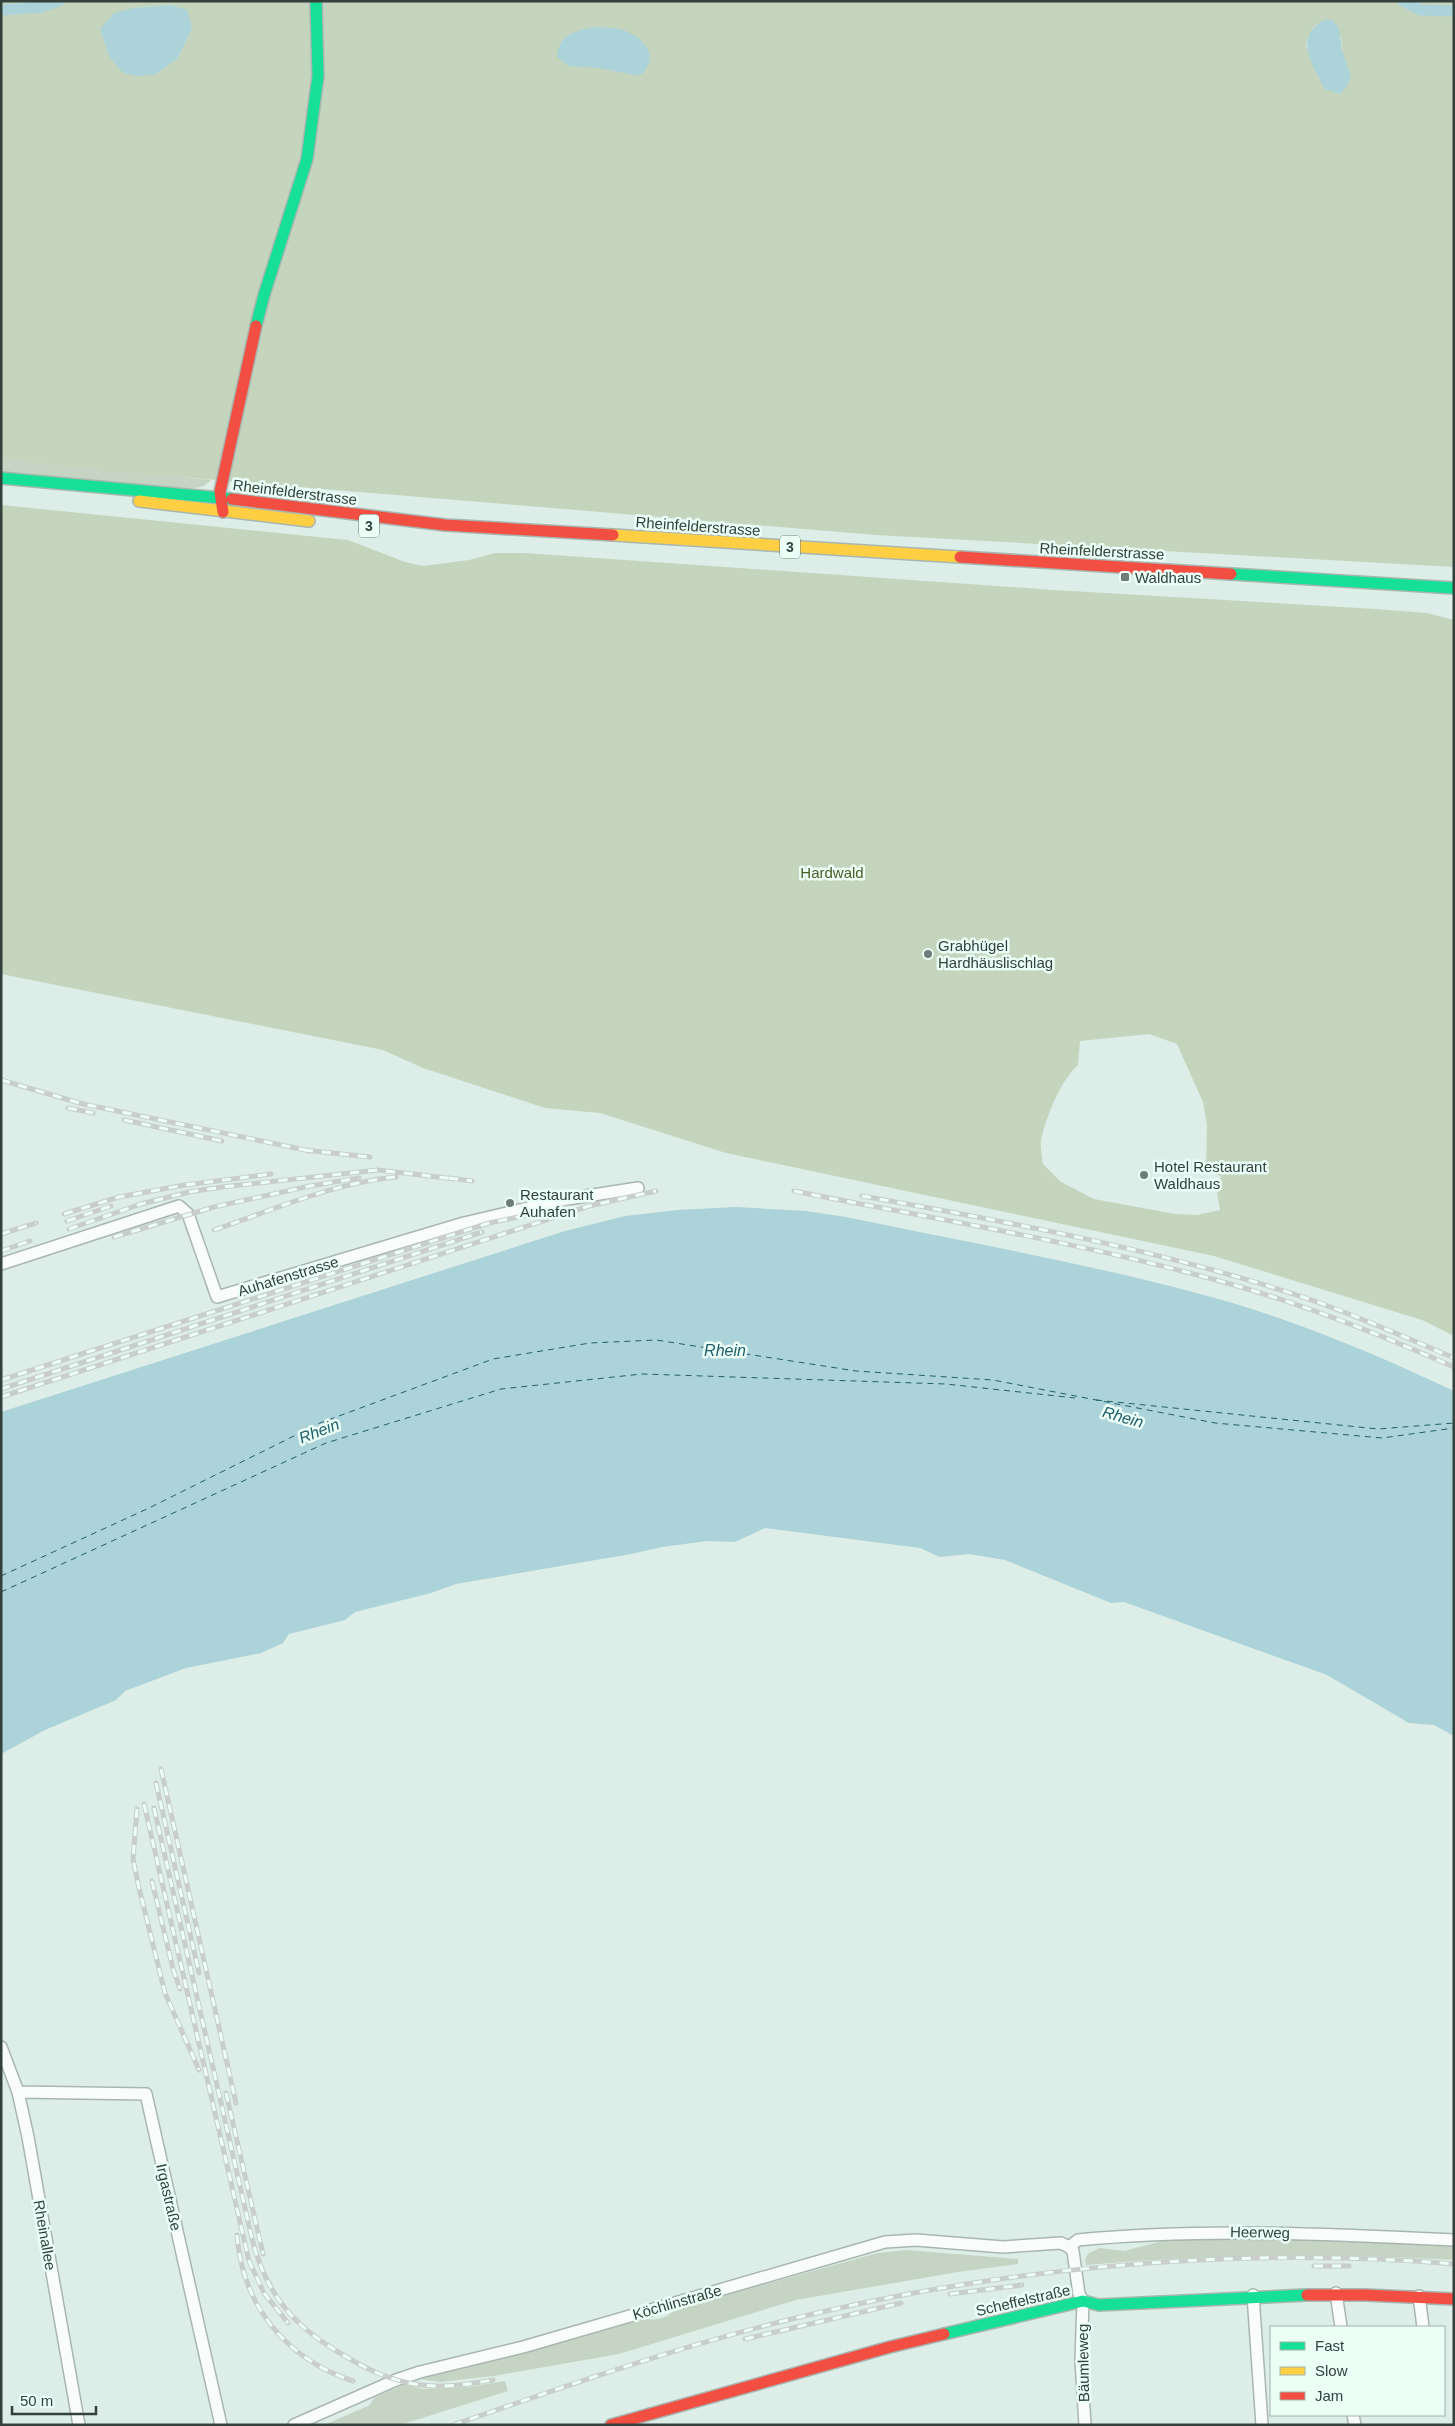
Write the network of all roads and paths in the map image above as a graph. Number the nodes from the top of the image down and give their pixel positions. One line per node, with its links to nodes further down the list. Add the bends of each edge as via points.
1 (316, 1): 4 (main road, via 318,76 307,159 264,295 240,393)
2 (1, 478): 4 (main road, Rheinfelderstrasse / 3)
3 (1, 488): 5 (main road, Rheinfelderstrasse / 3)
4 (221, 498): 5 (main road); 6 (main road, Rheinfelderstrasse / 3, via 445,525)
5 (223, 512): 7 (main road, Rheinfelderstrasse / 3, via 474,536)
6 (1454, 588)
7 (1454, 597)
8 (638, 1188): 9 (street, Auhafenstrasse, via 567,1199 464,1223 217,1297 188,1214 178,1206)
9 (1, 1264)
10 (1, 2047): 11 (street, Rheinallee)
11 (18, 2092): 21 (street, Rheinallee); 22 (street, Irgastraße, via 146,2094)
12 (1454, 2240): 13 (street, Heerweg, via 1266,2231 1164,2233 1078,2240)
13 (1071, 2249): 18 (street, via 1078,2294); 23 (street, Köchlinstraße, via 1060,2243 1003,2247 916,2240 885,2242 523,2347 420,2372)
14 (1336, 2293): 15 (main road, Scheffelstraße); 16 (main road, Scheffelstraße); 19 (street)
15 (1253, 2295): 18 (main road, Scheffelstraße, via 1099,2304); 26 (street)
16 (1419, 2296): 17 (main road, Scheffelstraße); 20 (street)
17 (1454, 2299)
18 (1083, 2301): 24 (main road, Scheffelstraße, via 890,2347); 25 (street, Bäumleweg, via 1080,2360)
19 (1341, 2326)
20 (1423, 2326)
21 (79, 2425)
22 (221, 2425)
23 (294, 2425)
24 (612, 2425)
25 (1085, 2425)
26 (1262, 2425)

